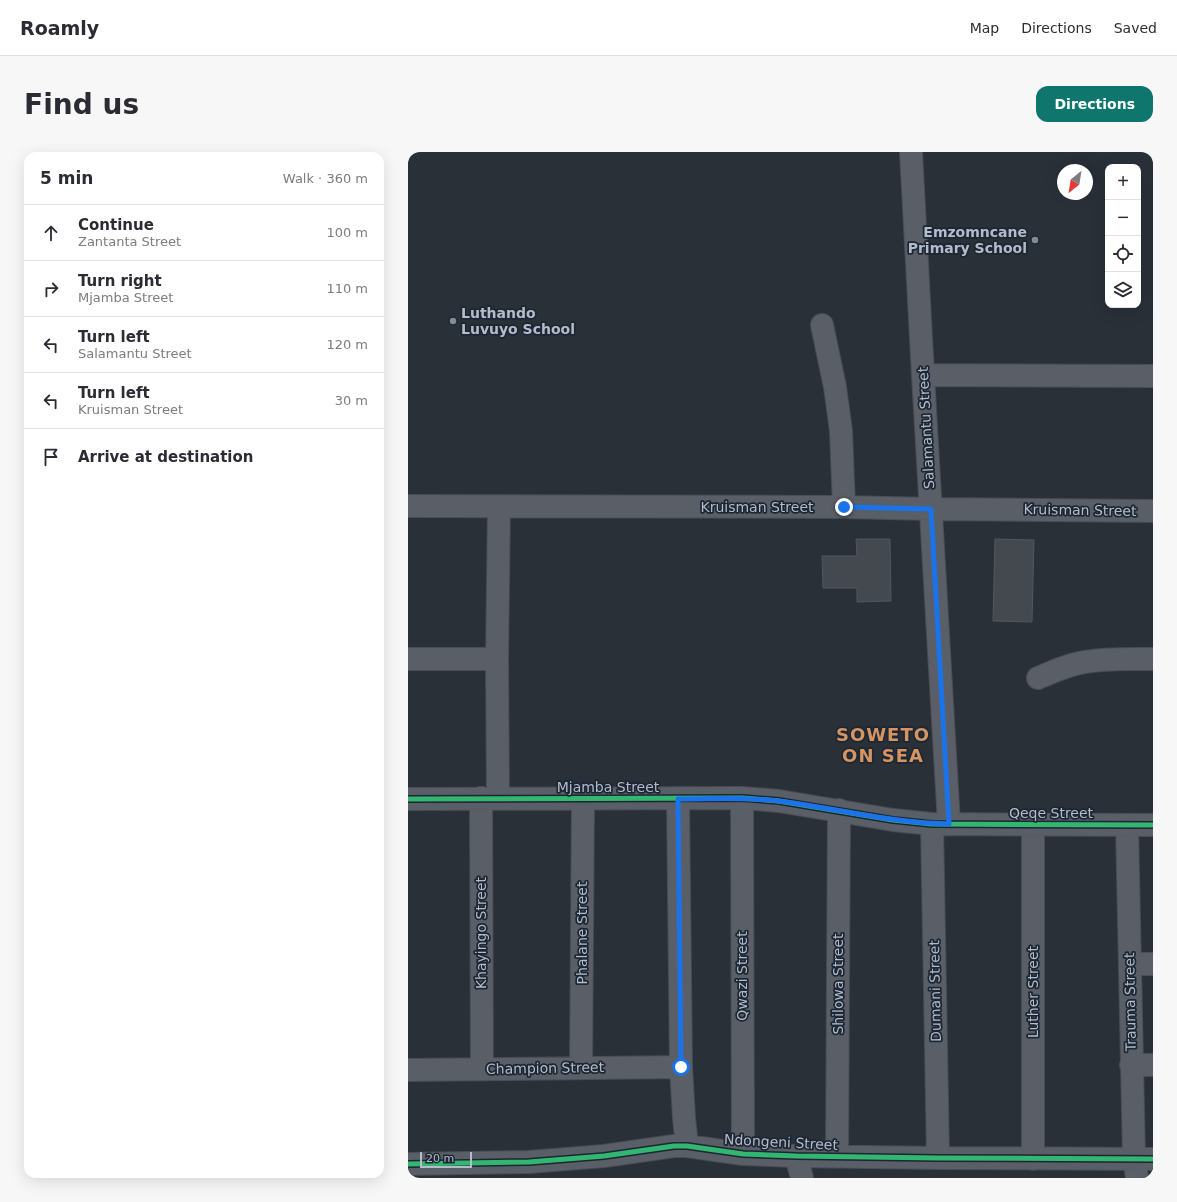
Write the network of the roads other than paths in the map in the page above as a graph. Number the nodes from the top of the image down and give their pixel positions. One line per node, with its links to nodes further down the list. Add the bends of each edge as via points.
1 (911, 152): 3 (street, Salamantu Street)
2 (822, 325): 7 (street, via 841,431)
3 (923, 375): 4 (street); 8 (street, Salamantu Street)
4 (1153, 376)
5 (408, 506): 6 (street, Kruisman Street)
6 (499, 507): 7 (street, Kruisman Street); 11 (street)
7 (844, 507): 8 (street, Kruisman Street)
8 (931, 509): 9 (street, Kruisman Street); 20 (street, Salamantu Street)
9 (1153, 511)
10 (408, 659): 11 (street)
11 (497, 659): 14 (street)
12 (1153, 659): 13 (street, via 1084,662)
13 (1038, 678)
14 (490, 798): 16 (street, Mjamba Street); 17 (street, Mjamba Street); 30 (street, Khayingo Street)
15 (742, 798): 18 (street, Mjamba Street); 19 (street, Mjamba Street); 33 (street, Qwazi Street)
16 (408, 799)
17 (583, 799): 18 (street, Mjamba Street); 29 (street, Phalane Street)
18 (678, 799): 28 (street)
19 (839, 810): 20 (street, Mjamba Street, via 893,820); 35 (street, Shilowa Street)
20 (941, 824): 21 (street, Qeqe Street); 36 (street, Dumani Street)
21 (1033, 824): 22 (street, Qeqe Street); 37 (street, Luther Street)
22 (1127, 825): 23 (street, Qeqe Street); 24 (street, Trauma Street)
23 (1153, 825)
24 (1130, 964): 25 (street); 27 (street, Trauma Street)
25 (1153, 964)
26 (1153, 1064): 27 (street)
27 (1131, 1065): 39 (street, Trauma Street)
28 (681, 1067): 29 (street, Champion Street); 32 (street)
29 (581, 1068): 30 (street, Champion Street)
30 (482, 1069): 31 (street, Champion Street)
31 (408, 1070)
32 (687, 1146): 33 (street, Ndongeni Street); 38 (street, Ndongeni Street, via 529,1162)
33 (743, 1154): 34 (street, Ndongeni Street)
34 (796, 1156): 35 (street, Ndongeni Street); 40 (street)
35 (837, 1157): 36 (street, Ndongeni Street)
36 (938, 1158): 37 (street, Ndongeni Street)
37 (1033, 1159): 39 (street, Ndongeni Street)
38 (408, 1164)
39 (1141, 1165)
40 (802, 1178)

